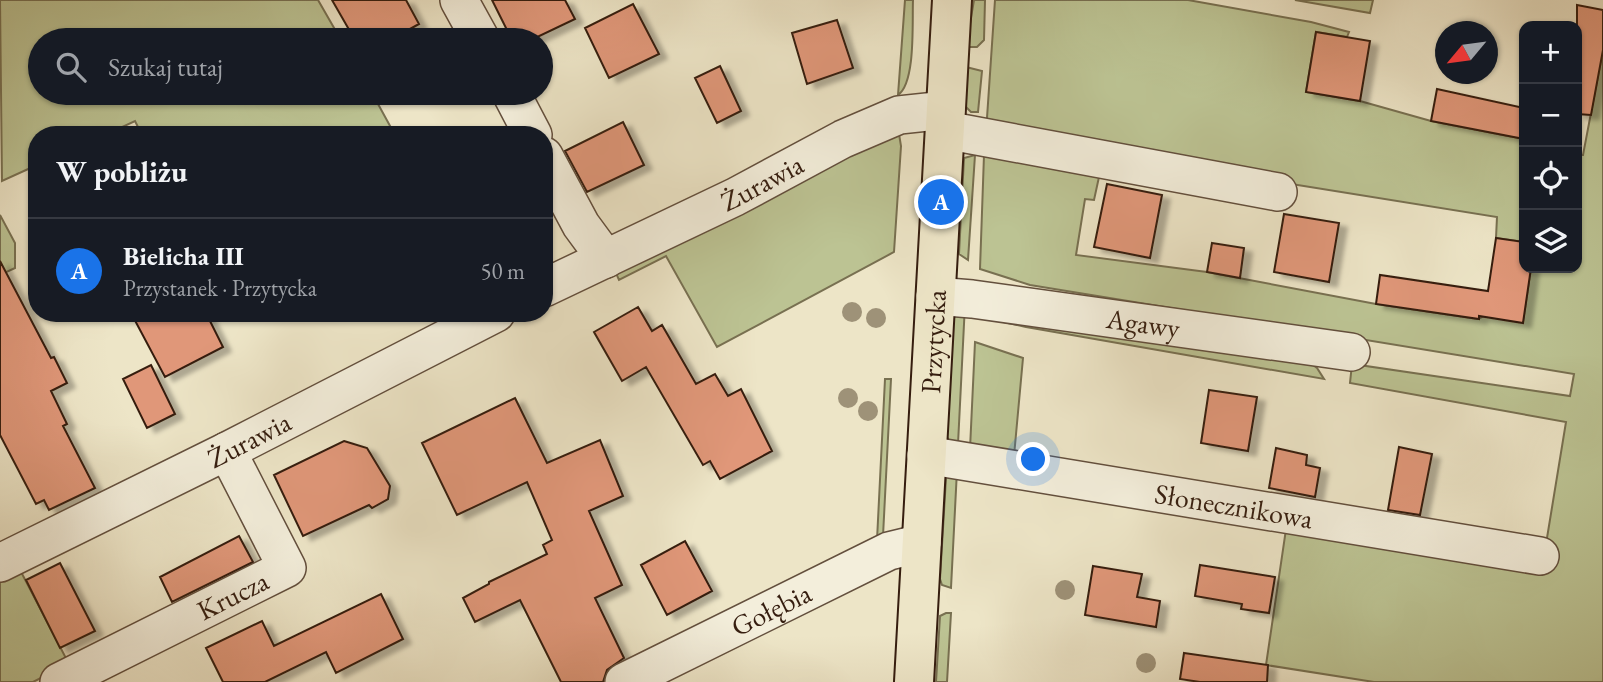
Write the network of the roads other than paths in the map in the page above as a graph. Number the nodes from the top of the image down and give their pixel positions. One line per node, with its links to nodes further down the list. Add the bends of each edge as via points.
1 (459, 0): 3 (street)
2 (952, 0): 5 (main road, Przytycka)
3 (474, 28)
4 (517, 105): 6 (street)
5 (945, 120): 8 (street, Żurawia); 9 (street, Żurawia, via 899,115); 11 (main road, Przytycka)
6 (528, 126)
7 (553, 173): 9 (street)
8 (1278, 192)
9 (606, 259): 10 (street, Żurawia)
10 (553, 284)
11 (935, 296): 13 (street, Agawy); 15 (main road, Przytycka)
12 (478, 322): 14 (street, Żurawia)
13 (1351, 352)
14 (227, 451): 18 (street, Żurawia); 19 (street, Krucza, via 287,568)
15 (926, 455): 16 (main road, Przytycka); 17 (street, Słonecznikowa)
16 (922, 543): 20 (street, Gołębia, via 889,551); 21 (main road, Przytycka)
17 (1540, 556)
18 (0, 563)
19 (59, 682)
20 (624, 682)
21 (914, 682)

